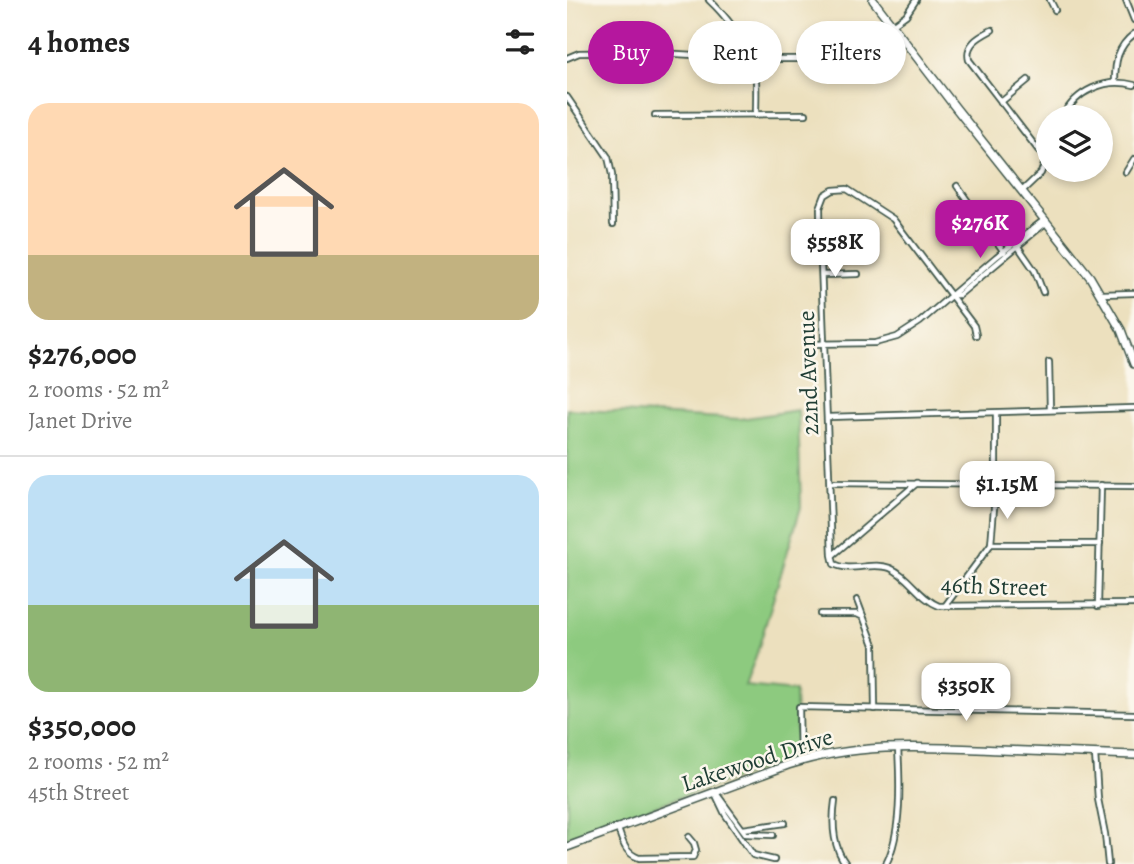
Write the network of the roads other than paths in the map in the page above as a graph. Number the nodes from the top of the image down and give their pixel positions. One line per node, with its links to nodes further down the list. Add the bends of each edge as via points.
1 (709, 0): 8 (street)
2 (873, 0): 9 (street)
3 (916, 0): 10 (street)
4 (1050, 0): 6 (street)
5 (1126, 0): 7 (street)
6 (1055, 10)
7 (1134, 20)
8 (728, 21)
9 (889, 21)
10 (898, 21)
11 (992, 30): 21 (street, via 972,42 968,56)
12 (1134, 34): 17 (street, via 1116,59)
13 (906, 43): 31 (street)
14 (688, 54): 15 (street, via 579,53)
15 (567, 58)
16 (1028, 80): 21 (street)
17 (1115, 82): 19 (street); 22 (street, via 1087,90)
18 (755, 84): 25 (street)
19 (1134, 85)
20 (567, 97): 33 (street, via 608,157)
21 (1001, 102): 26 (street)
22 (1074, 105)
23 (806, 114): 25 (street)
24 (655, 115): 25 (street)
25 (757, 115)
26 (1036, 147)
27 (1134, 159): 28 (street)
28 (1126, 172)
29 (1036, 178): 31 (street)
30 (957, 186): 35 (street)
31 (1022, 191): 32 (street)
32 (1045, 219): 34 (street); 40 (street)
33 (613, 224)
34 (1016, 244): 35 (street); 38 (street)
35 (1005, 253): 41 (street)
36 (858, 274): 37 (street)
37 (822, 275): 41 (street, 22nd Avenue, via 820,208 829,192 847,189 893,219); 44 (street, 22nd Avenue)
38 (1043, 292)
39 (1134, 293): 40 (street)
40 (1102, 294): 46 (street)
41 (950, 295): 42 (street); 44 (street, via 897,337 875,344)
42 (976, 335)
43 (808, 344): 44 (street)
44 (824, 344): 50 (street, 22nd Avenue)
45 (1049, 362): 48 (street)
46 (1134, 364)
47 (1134, 408): 48 (street)
48 (1050, 411): 49 (street)
49 (996, 413): 50 (street); 53 (street)
50 (828, 417): 51 (street, 22nd Avenue)
51 (830, 483): 52 (street); 58 (street, 22nd Avenue)
52 (917, 483): 53 (street); 58 (street)
53 (996, 484): 54 (street); 56 (street)
54 (1101, 485): 55 (street); 57 (street)
55 (1134, 486)
56 (991, 544): 57 (street); 61 (street)
57 (1100, 544): 62 (street)
58 (832, 555): 61 (street, 46th Street, via 839,566 893,569 930,603)
59 (857, 600): 64 (street)
60 (1134, 604): 62 (street, 46th Street)
61 (944, 606): 62 (street, 46th Street)
62 (1098, 606)
63 (820, 614): 64 (street)
64 (864, 618): 65 (street, via 874,645)
65 (875, 709): 66 (street); 70 (street, via 799,707)
66 (1134, 714)
67 (898, 746): 68 (street, Lakewood Drive); 70 (street, Lakewood Drive); 81 (street, via 896,832)
68 (1095, 754): 69 (street, Lakewood Drive); 82 (street)
69 (1134, 755)
70 (800, 761): 71 (street, Lakewood Drive)
71 (715, 793): 74 (street, Lakewood Drive); 75 (street); 79 (street, via 753,855)
72 (835, 801): 80 (street, via 836,849)
73 (785, 823): 75 (street)
74 (618, 829): 77 (street, via 625,849 639,858 693,857 696,850); 78 (street, Lakewood Drive)
75 (742, 830): 76 (street)
76 (773, 835)
77 (688, 837)
78 (567, 847)
79 (774, 860)
80 (846, 864)
81 (886, 864)
82 (1108, 864)

